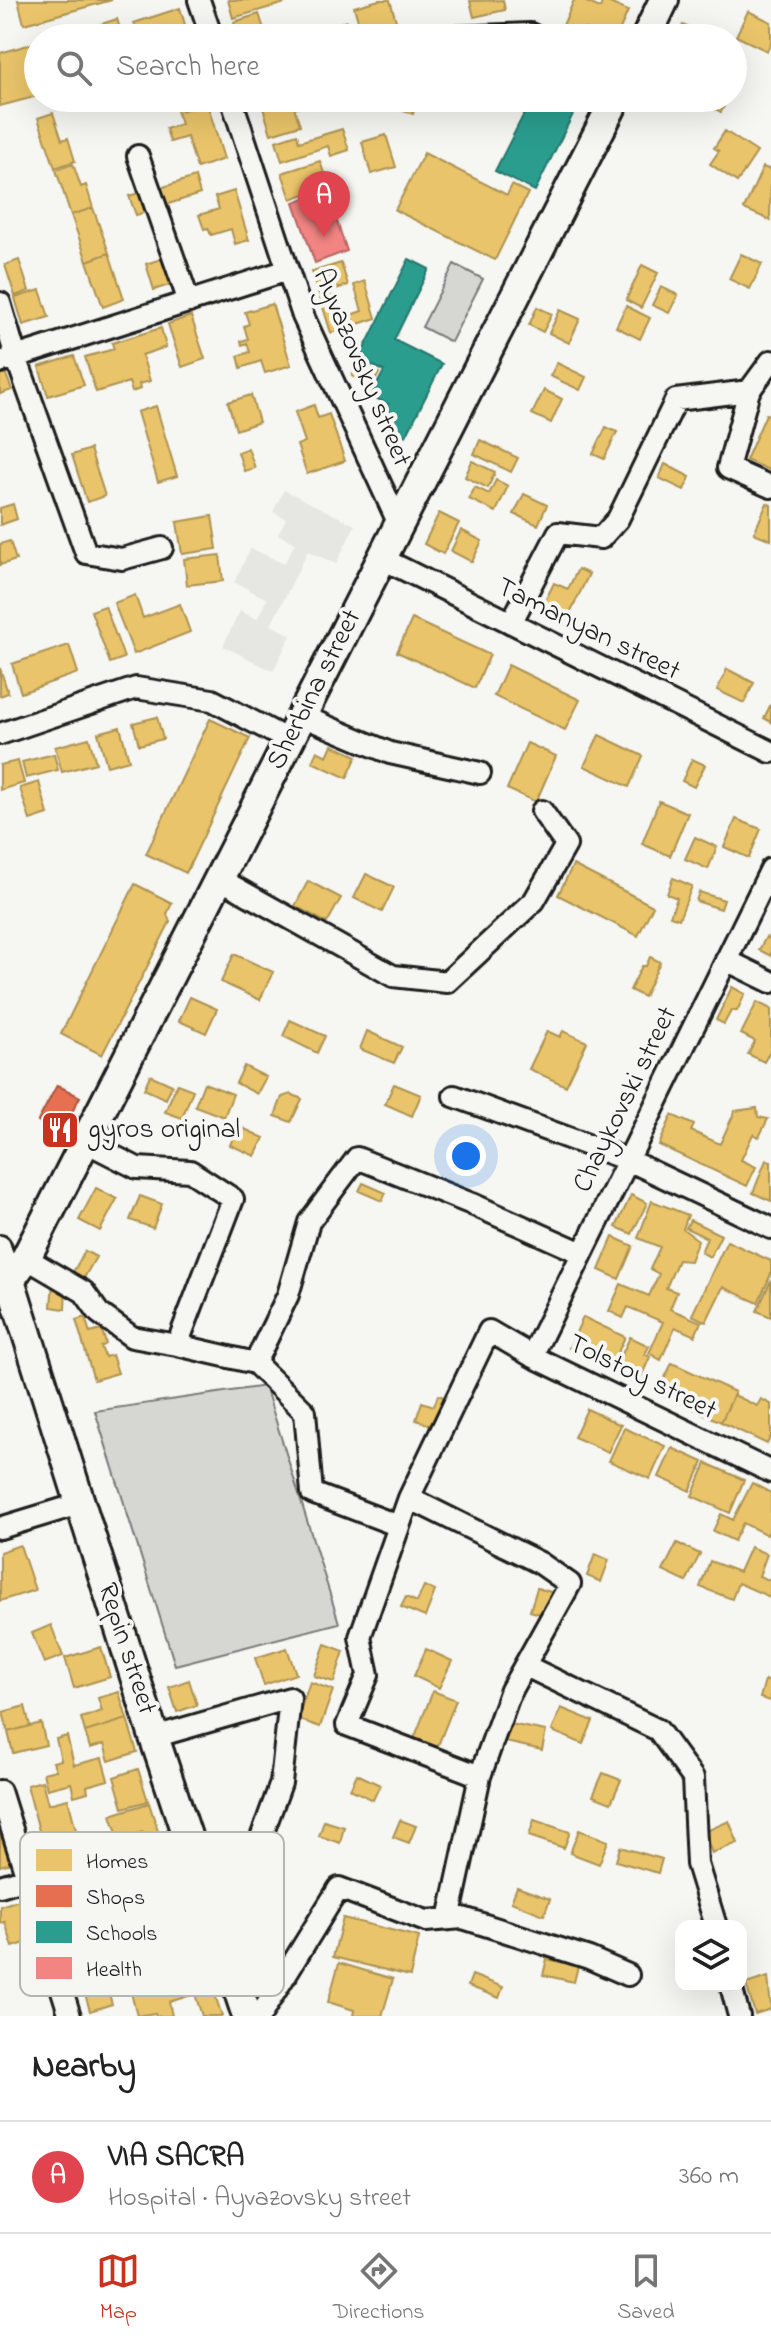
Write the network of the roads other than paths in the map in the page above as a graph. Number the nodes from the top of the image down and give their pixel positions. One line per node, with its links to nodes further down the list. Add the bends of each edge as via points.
1 (199, 0): 3 (street)
2 (664, 0): 4 (street)
3 (207, 24)
4 (653, 24)
5 (236, 112): 8 (street, Ayvazovsky street)
6 (609, 112): 15 (street, Sherbina street)
7 (138, 156): 9 (street)
8 (288, 270): 9 (street); 15 (street, Ayvazovsky street, via 303,316)
9 (189, 302): 11 (street)
10 (0, 303): 11 (street)
11 (8, 359): 16 (street, via 86,553 122,559)
12 (771, 361): 13 (street)
13 (749, 391): 14 (street, via 728,468); 18 (street, via 676,400 618,519 601,538 558,533)
14 (771, 487)
15 (398, 522): 17 (street, Sherbina street)
16 (162, 548)
17 (381, 558): 18 (street, Tamanyan street); 19 (street, Sherbina street)
18 (511, 623): 21 (street, Tamanyan street)
19 (296, 729): 20 (street, via 212,700 136,688); 22 (street); 25 (street, Sherbina street)
20 (0, 734)
21 (771, 752)
22 (480, 773)
23 (542, 811): 25 (street, via 566,845 534,901 447,982 393,976)
24 (771, 869): 26 (street, Chaykovski street)
25 (220, 879): 29 (street, Sherbina street)
26 (726, 960): 27 (street); 30 (street, Chaykovski street)
27 (771, 982)
28 (454, 1096): 30 (street)
29 (86, 1142): 34 (street, Sherbina street); 35 (street, via 137,1168 190,1171 233,1199)
30 (628, 1160): 31 (street); 33 (street, Chaykovski street)
31 (771, 1228)
32 (0, 1246): 34 (street)
33 (582, 1253): 36 (street, Chaykovski street); 37 (street, via 357,1158 309,1222 288,1295)
34 (18, 1269): 35 (street, via 84,1292 99,1313 132,1337); 40 (street, Repin street)
35 (177, 1345): 37 (street)
36 (532, 1356): 38 (street, Tolstoy street); 39 (street, Tolstoy street, via 489,1331)
37 (255, 1363): 41 (street, via 305,1412 312,1493)
38 (771, 1472)
39 (409, 1498): 41 (street); 43 (street, via 540,1563 570,1584)
40 (79, 1504): 42 (street); 44 (street, Repin street)
41 (399, 1526): 45 (street, via 360,1637 368,1675 347,1725)
42 (0, 1528)
43 (526, 1666): 45 (street, via 511,1690); 53 (street, via 658,1730 693,1778 697,1864)
44 (154, 1737): 47 (street, Repin street); 48 (street, via 290,1698 281,1783)
45 (480, 1776): 52 (street)
46 (0, 1791): 49 (street)
47 (186, 1832)
48 (263, 1832)
49 (20, 1855)
50 (20, 1880): 51 (street)
51 (0, 1886)
52 (449, 1919): 55 (street, via 426,1921 339,1888); 56 (street, via 463,1918)
53 (714, 1920)
54 (284, 1972): 55 (street)
55 (286, 1975): 57 (street)
56 (628, 1975)
57 (284, 1978)
58 (733, 1992): 65 (street)
59 (64, 1996): 62 (street)
60 (240, 1996): 63 (street, Repin street)
61 (273, 1996): 64 (street)
62 (70, 2016)
63 (247, 2016)
64 (260, 2016)
65 (739, 2016)

